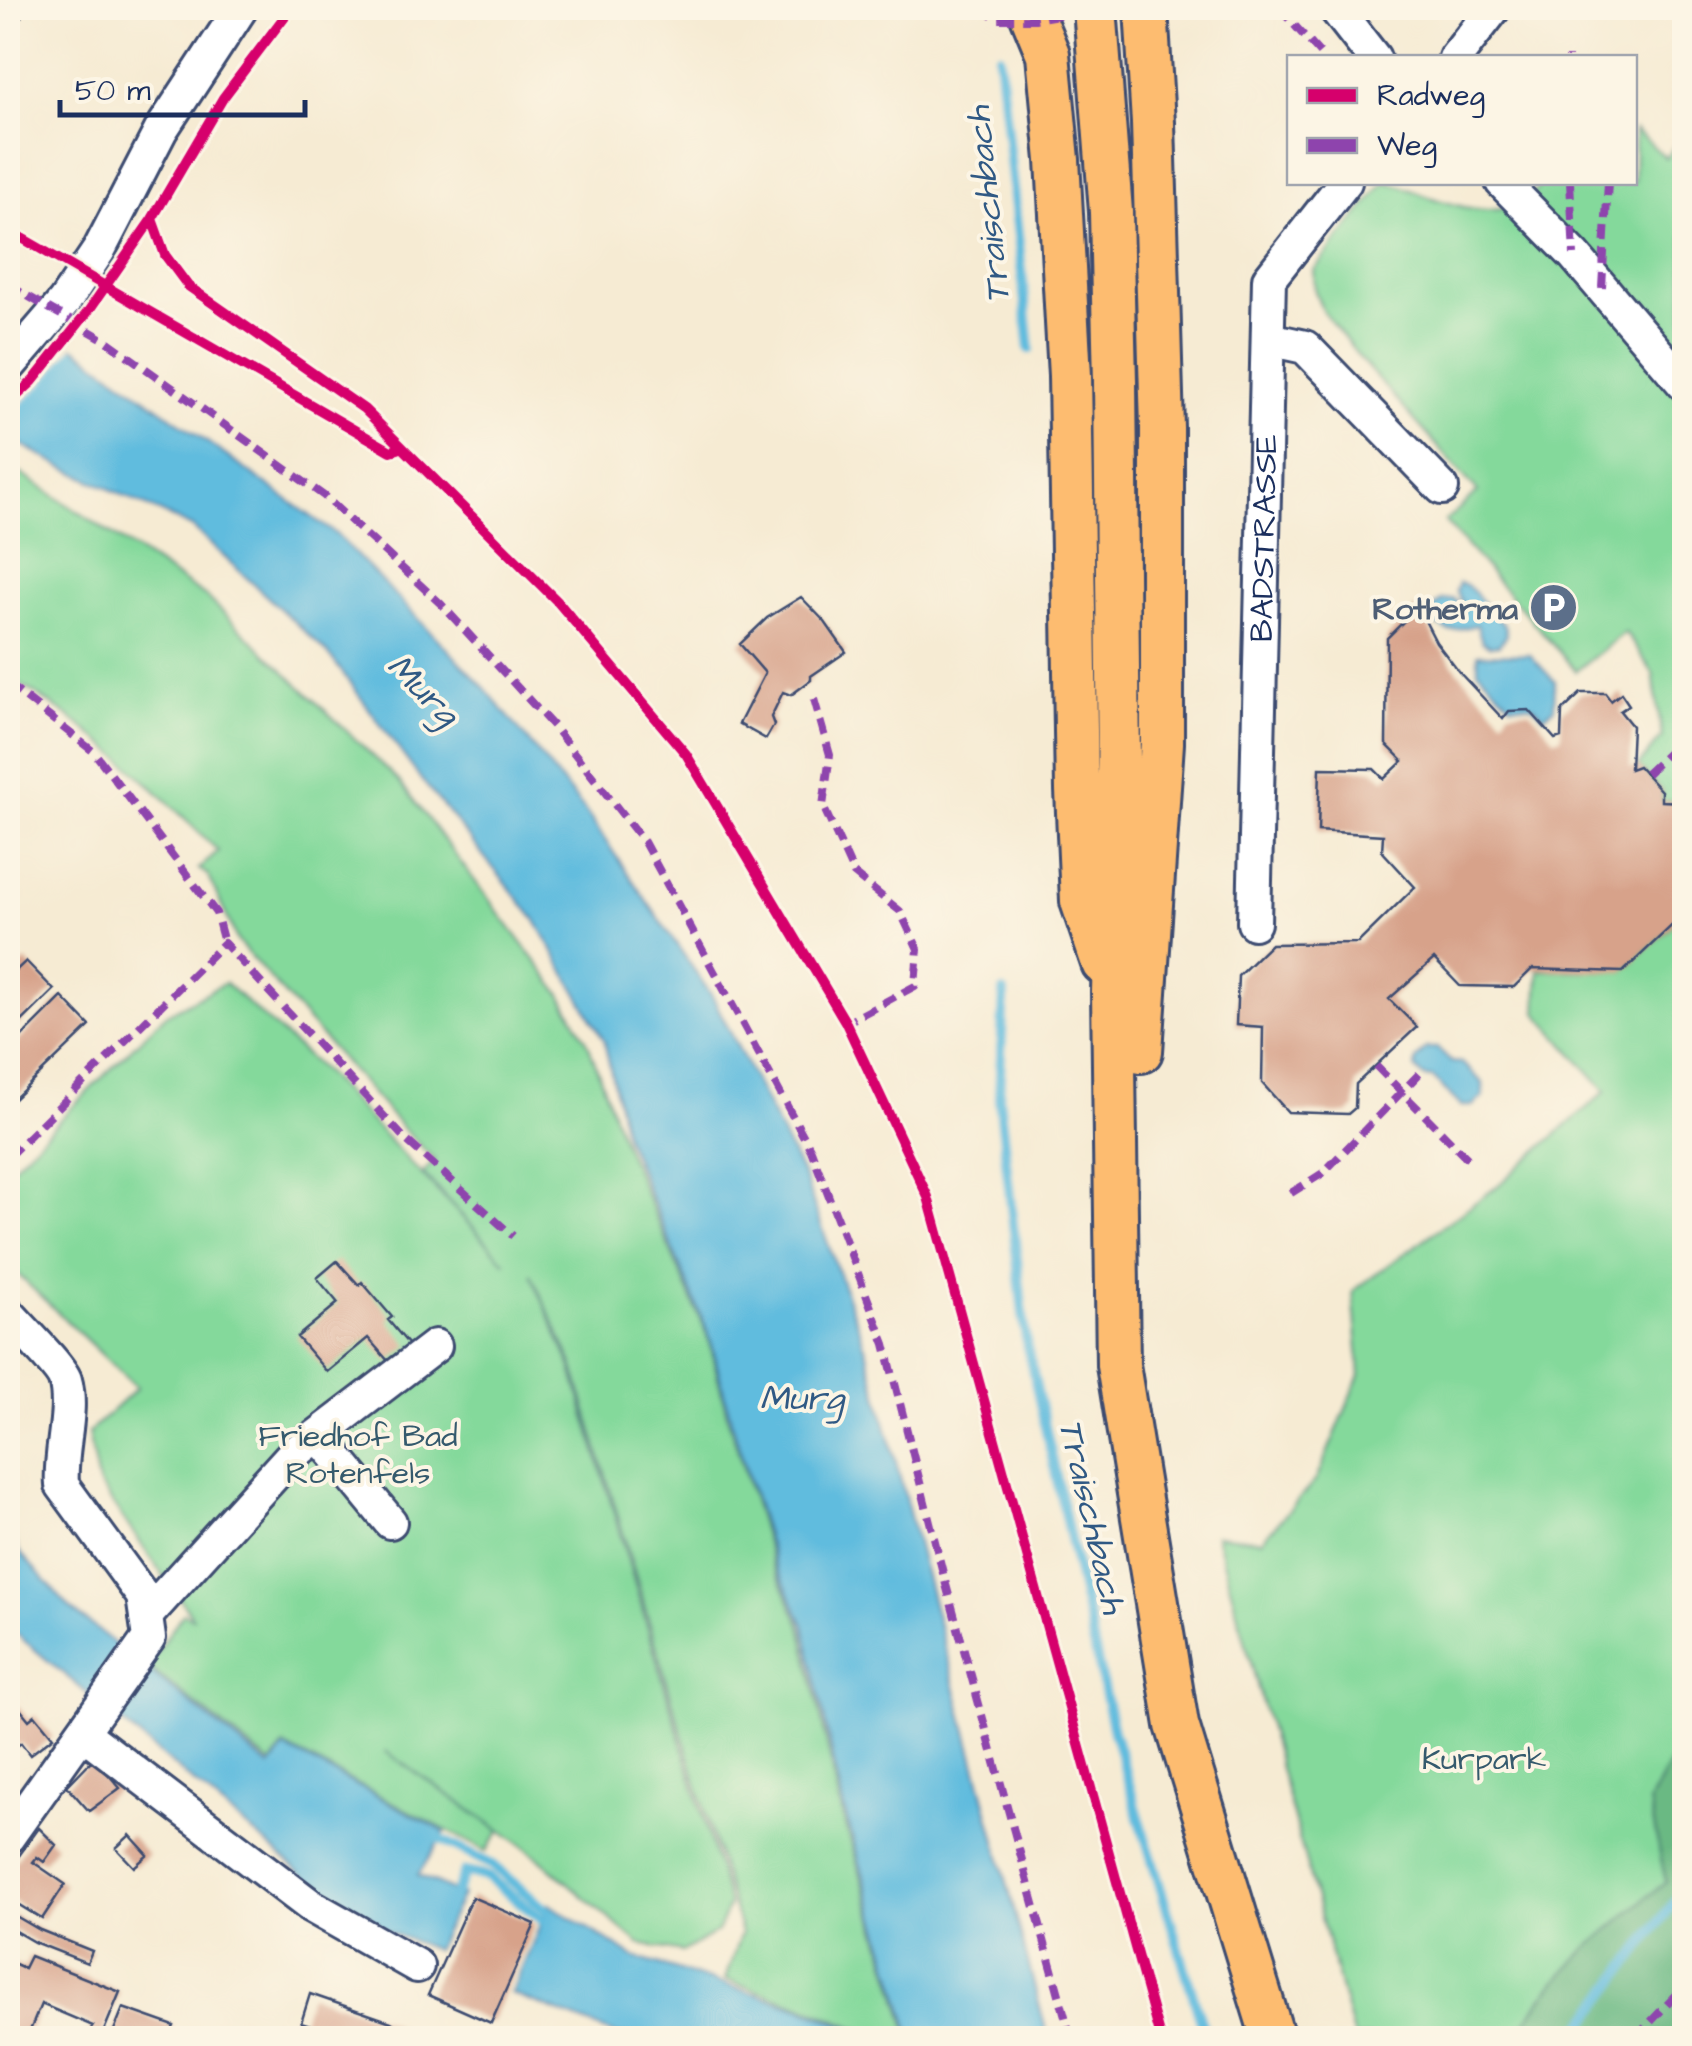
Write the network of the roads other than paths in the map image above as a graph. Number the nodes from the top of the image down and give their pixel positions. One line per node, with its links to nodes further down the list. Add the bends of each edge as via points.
1 (240, 8): 12 (street, via 162,130 99,250)
2 (1028, 8): 16 (main road, via 1048,54 1058,160 1070,376 1082,901)
3 (1095, 8): 16 (main road, via 1111,212 1115,382 1119,764)
4 (1146, 8): 19 (main road, via 1162,428 1162,743 1141,1020 1142,1276)
5 (1335, 8): 7 (street)
6 (1494, 8): 8 (street)
7 (1372, 55)
8 (1457, 55)
9 (1343, 185): 11 (street, BADSTRASSE, via 1268,279)
10 (1505, 185): 13 (street)
11 (1268, 338): 14 (street, via 1305,347); 15 (street, BADSTRASSE)
12 (8, 367)
13 (1684, 384)
14 (1442, 488)
15 (1254, 922)
16 (1113, 992): 19 (main road)
17 (8, 1312): 22 (street, via 65,1378 62,1484 143,1596)
18 (435, 1346): 20 (street)
19 (1118, 1366): 26 (main road, via 1177,1725)
20 (320, 1437): 21 (street); 22 (street, via 292,1455)
21 (390, 1522)
22 (146, 1616): 23 (street, via 149,1638)
23 (87, 1726): 24 (street); 25 (street, via 311,1906)
24 (10, 1828)
25 (417, 1966)
26 (1272, 2038)

